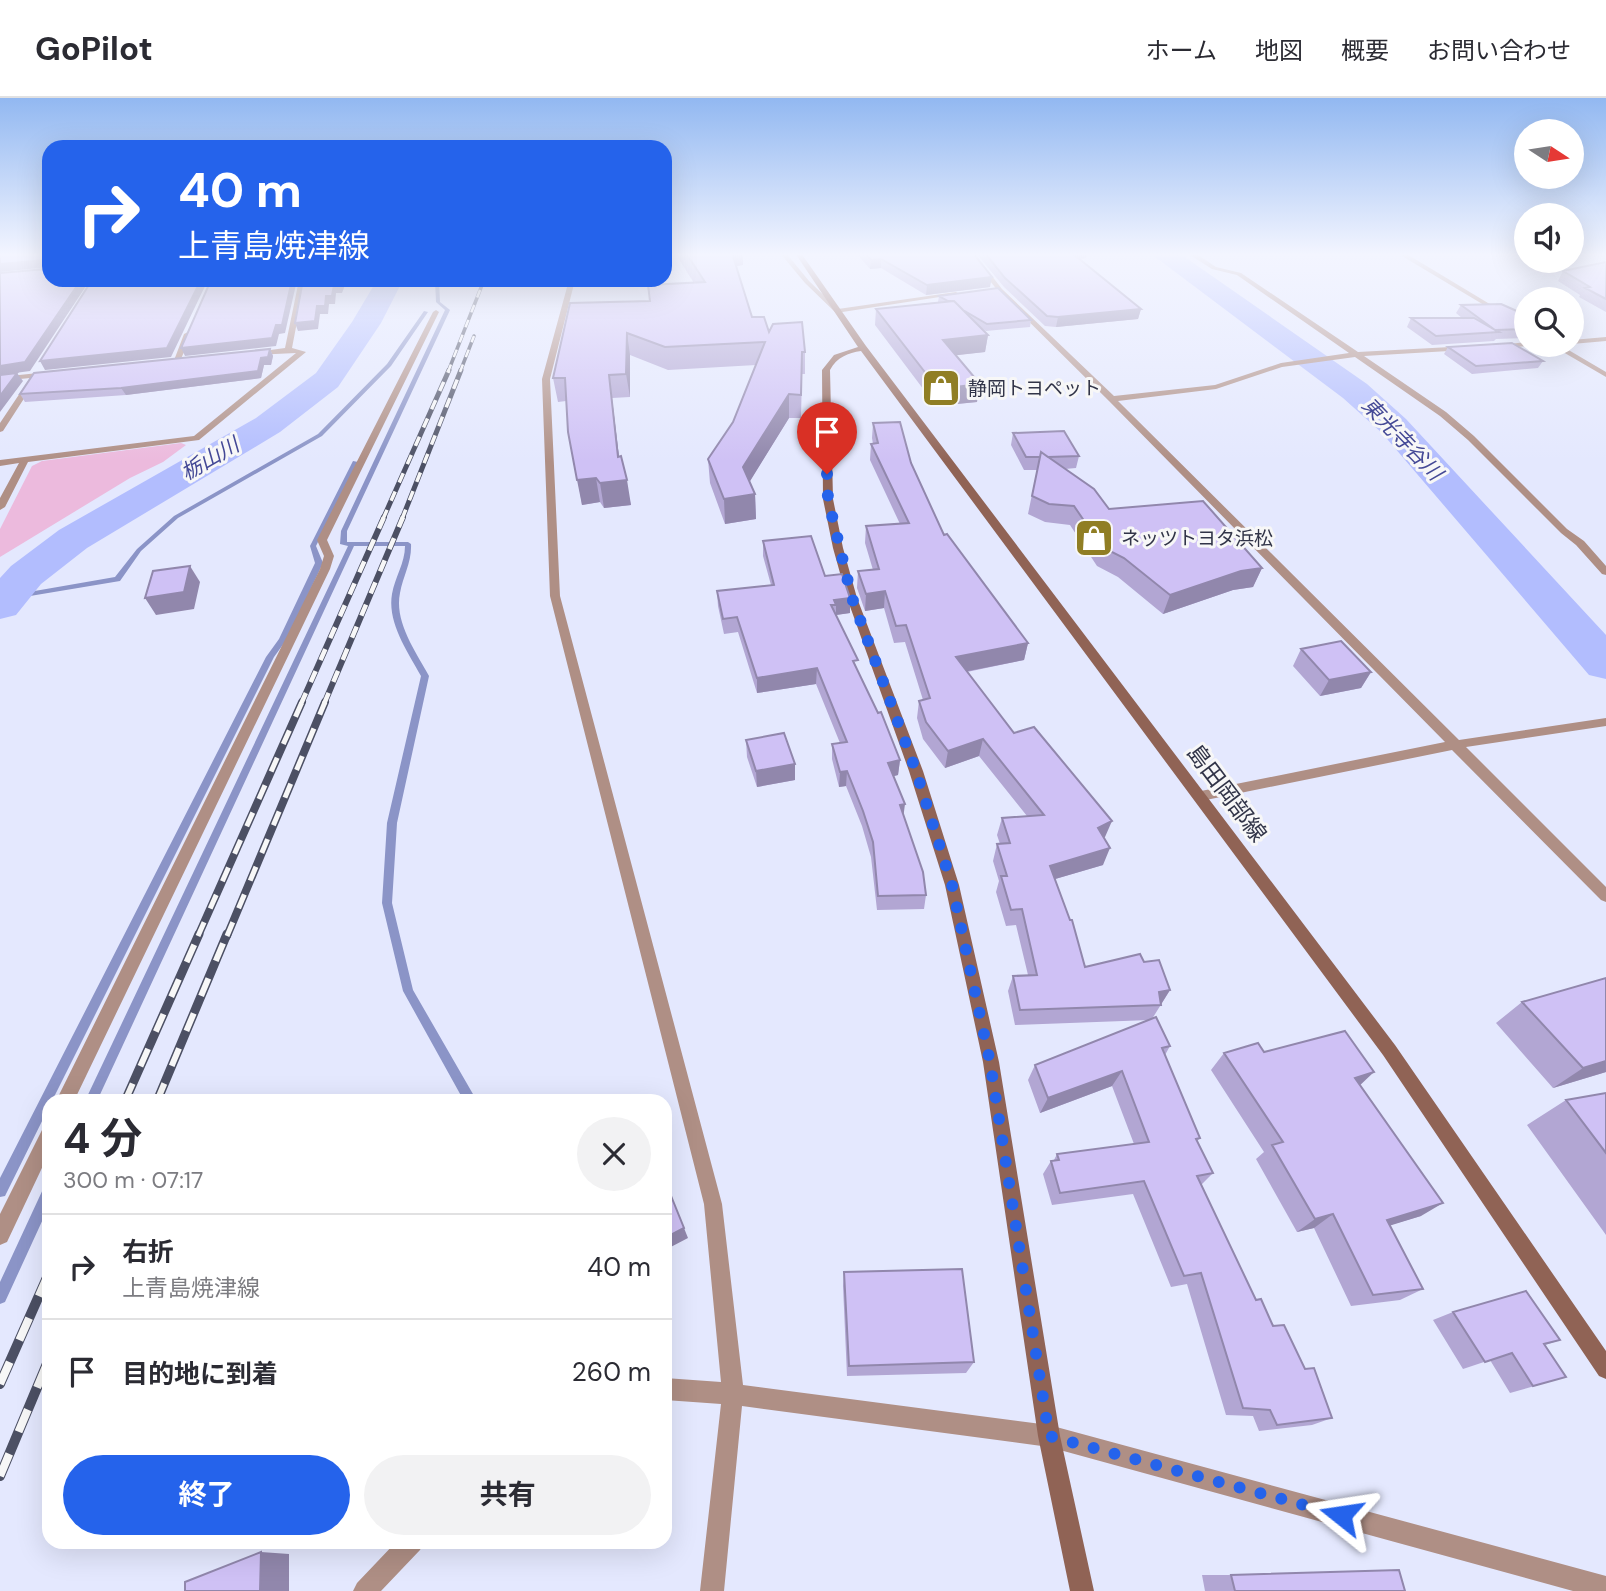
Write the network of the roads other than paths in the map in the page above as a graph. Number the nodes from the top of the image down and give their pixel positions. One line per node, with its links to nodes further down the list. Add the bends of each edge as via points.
1 (293, 323): 14 (street)
2 (431, 323): 36 (street, via 322,540 329,556 325,569)
3 (561, 323): 41 (street, via 546,379 555,596 713,1204)
4 (845, 323): 13 (main road, 島田岡部線)
5 (1034, 323): 26 (street)
6 (1305, 323): 16 (street)
7 (191, 326): 19 (street)
8 (1606, 340): 9 (street)
9 (1584, 341)
10 (1514, 345): 11 (street)
11 (1486, 346)
12 (1473, 347): 16 (street)
13 (863, 348): 34 (main road, 島田岡部線); 42 (main road, via 845,352 830,361 826,370 828,499 852,598 916,771 952,885 990,1062)
14 (288, 349): 15 (street); 28 (street, via 302,352 196,438)
15 (238, 355)
16 (1350, 355): 26 (street, via 1281,365 1190,392); 31 (street, via 1443,414)
17 (1575, 357): 23 (street)
18 (188, 360): 19 (street)
19 (176, 361): 20 (street)
20 (163, 362)
21 (41, 365): 24 (street)
22 (60, 373): 24 (street)
23 (1606, 375)
24 (35, 376): 25 (street); 27 (street)
25 (0, 379)
26 (1112, 399): 33 (street)
27 (0, 429)
28 (25, 460): 29 (street); 30 (street)
29 (0, 463)
30 (0, 506)
31 (1606, 572)
32 (1606, 722): 33 (street)
33 (1453, 745): 34 (street); 35 (street)
34 (1201, 796): 39 (main road, 島田岡部線, via 1389,1050)
35 (1606, 896)
36 (68, 1094)
37 (42, 1148): 38 (street)
38 (0, 1235)
39 (1606, 1370)
40 (672, 1390): 41 (street)
41 (733, 1394): 42 (street); 46 (street)
42 (1049, 1436): 44 (street); 47 (main road)
43 (405, 1549): 45 (street)
44 (1606, 1588)
45 (365, 1591)
46 (712, 1591)
47 (1082, 1591)

